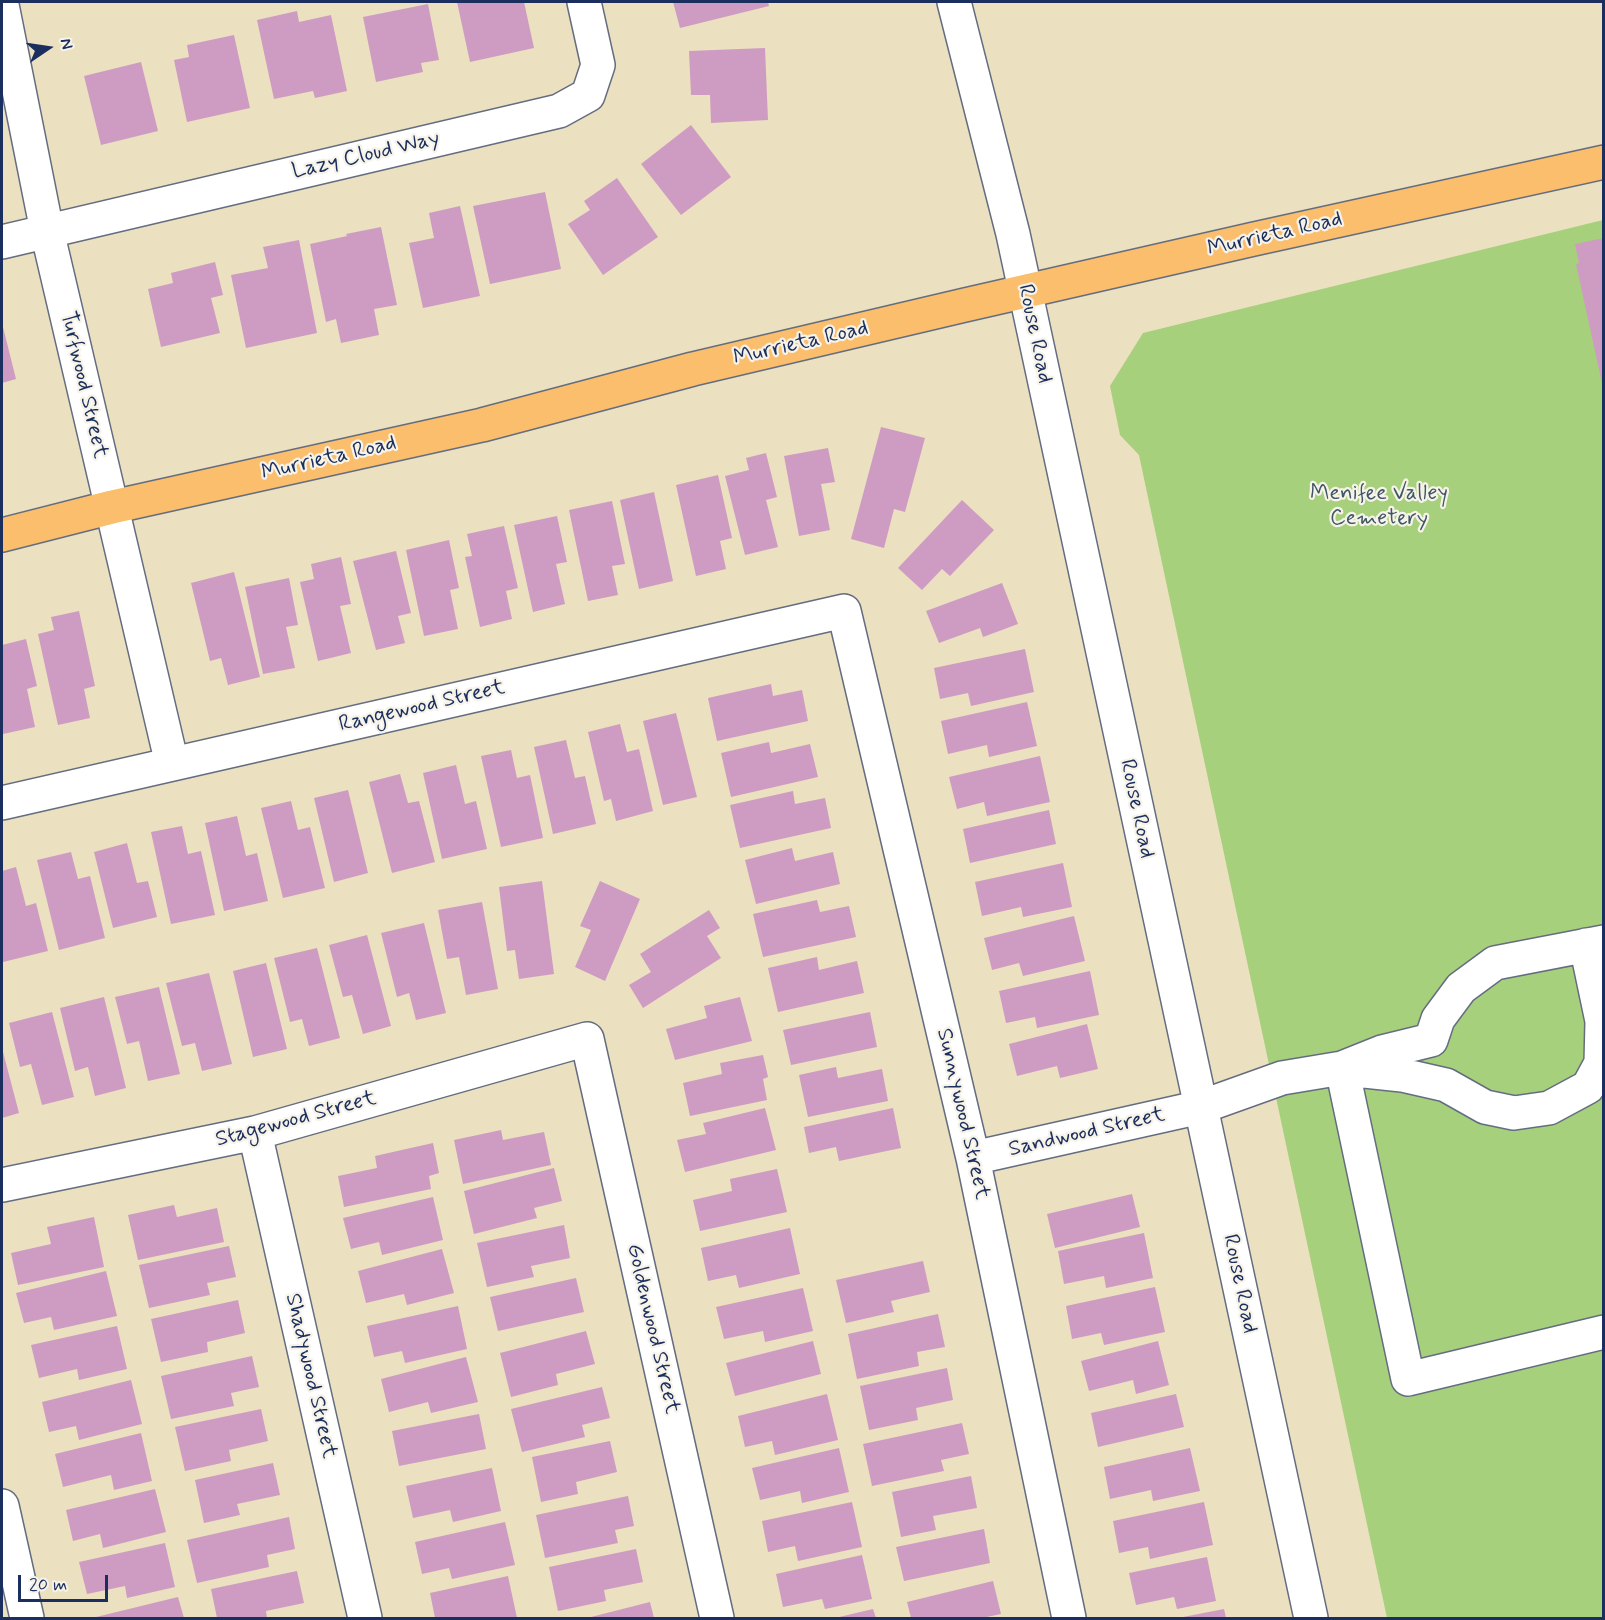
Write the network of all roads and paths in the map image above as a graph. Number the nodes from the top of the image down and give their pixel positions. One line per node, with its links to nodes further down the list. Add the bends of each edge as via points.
1 (584, 2): 5 (street, Lazy Cloud Way, via 598,65 588,95 559,111)
2 (954, 2): 7 (street, Rouse Road)
3 (2, 5): 5 (street, Turfwood Street)
4 (1604, 162): 7 (main road, Murrieta Road)
5 (47, 231): 6 (street, Lazy Cloud Way); 8 (street, Turfwood Street)
6 (2, 242)
7 (1025, 291): 8 (main road, Murrieta Road, via 693,369 482,425); 18 (street, Rouse Road)
8 (112, 507): 9 (main road, Murrieta Road); 11 (street, Turfwood Street)
9 (2, 535)
10 (843, 611): 11 (street, Rangewood Street); 20 (street, Sunnywood Street)
11 (172, 764): 12 (street, Rangewood Street)
12 (2, 803)
13 (1595, 943): 15 (street, via 1495,963 1461,988 1438,1019); 17 (street, via 1602,1021 1601,1063 1588,1087 1549,1108 1514,1113 1485,1107)
14 (587, 1039): 19 (street, Stagewood Street); 26 (street, Goldenwood Street)
15 (1431, 1040): 16 (street, via 1382,1052); 17 (street)
16 (1342, 1068): 17 (street); 18 (street, Sandwood Street, via 1282,1078); 22 (street, via 1408,1379)
17 (1446, 1085)
18 (1201, 1107): 20 (street, Sandwood Street); 28 (street, Rouse Road)
19 (255, 1133): 21 (street, Stagewood Street); 25 (street, Shadywood Street)
20 (974, 1158): 27 (street, Sunnywood Street)
21 (2, 1185)
22 (1604, 1332)
23 (2, 1506): 24 (street)
24 (27, 1618)
25 (365, 1618)
26 (717, 1618)
27 (1069, 1618)
28 (1311, 1618)

